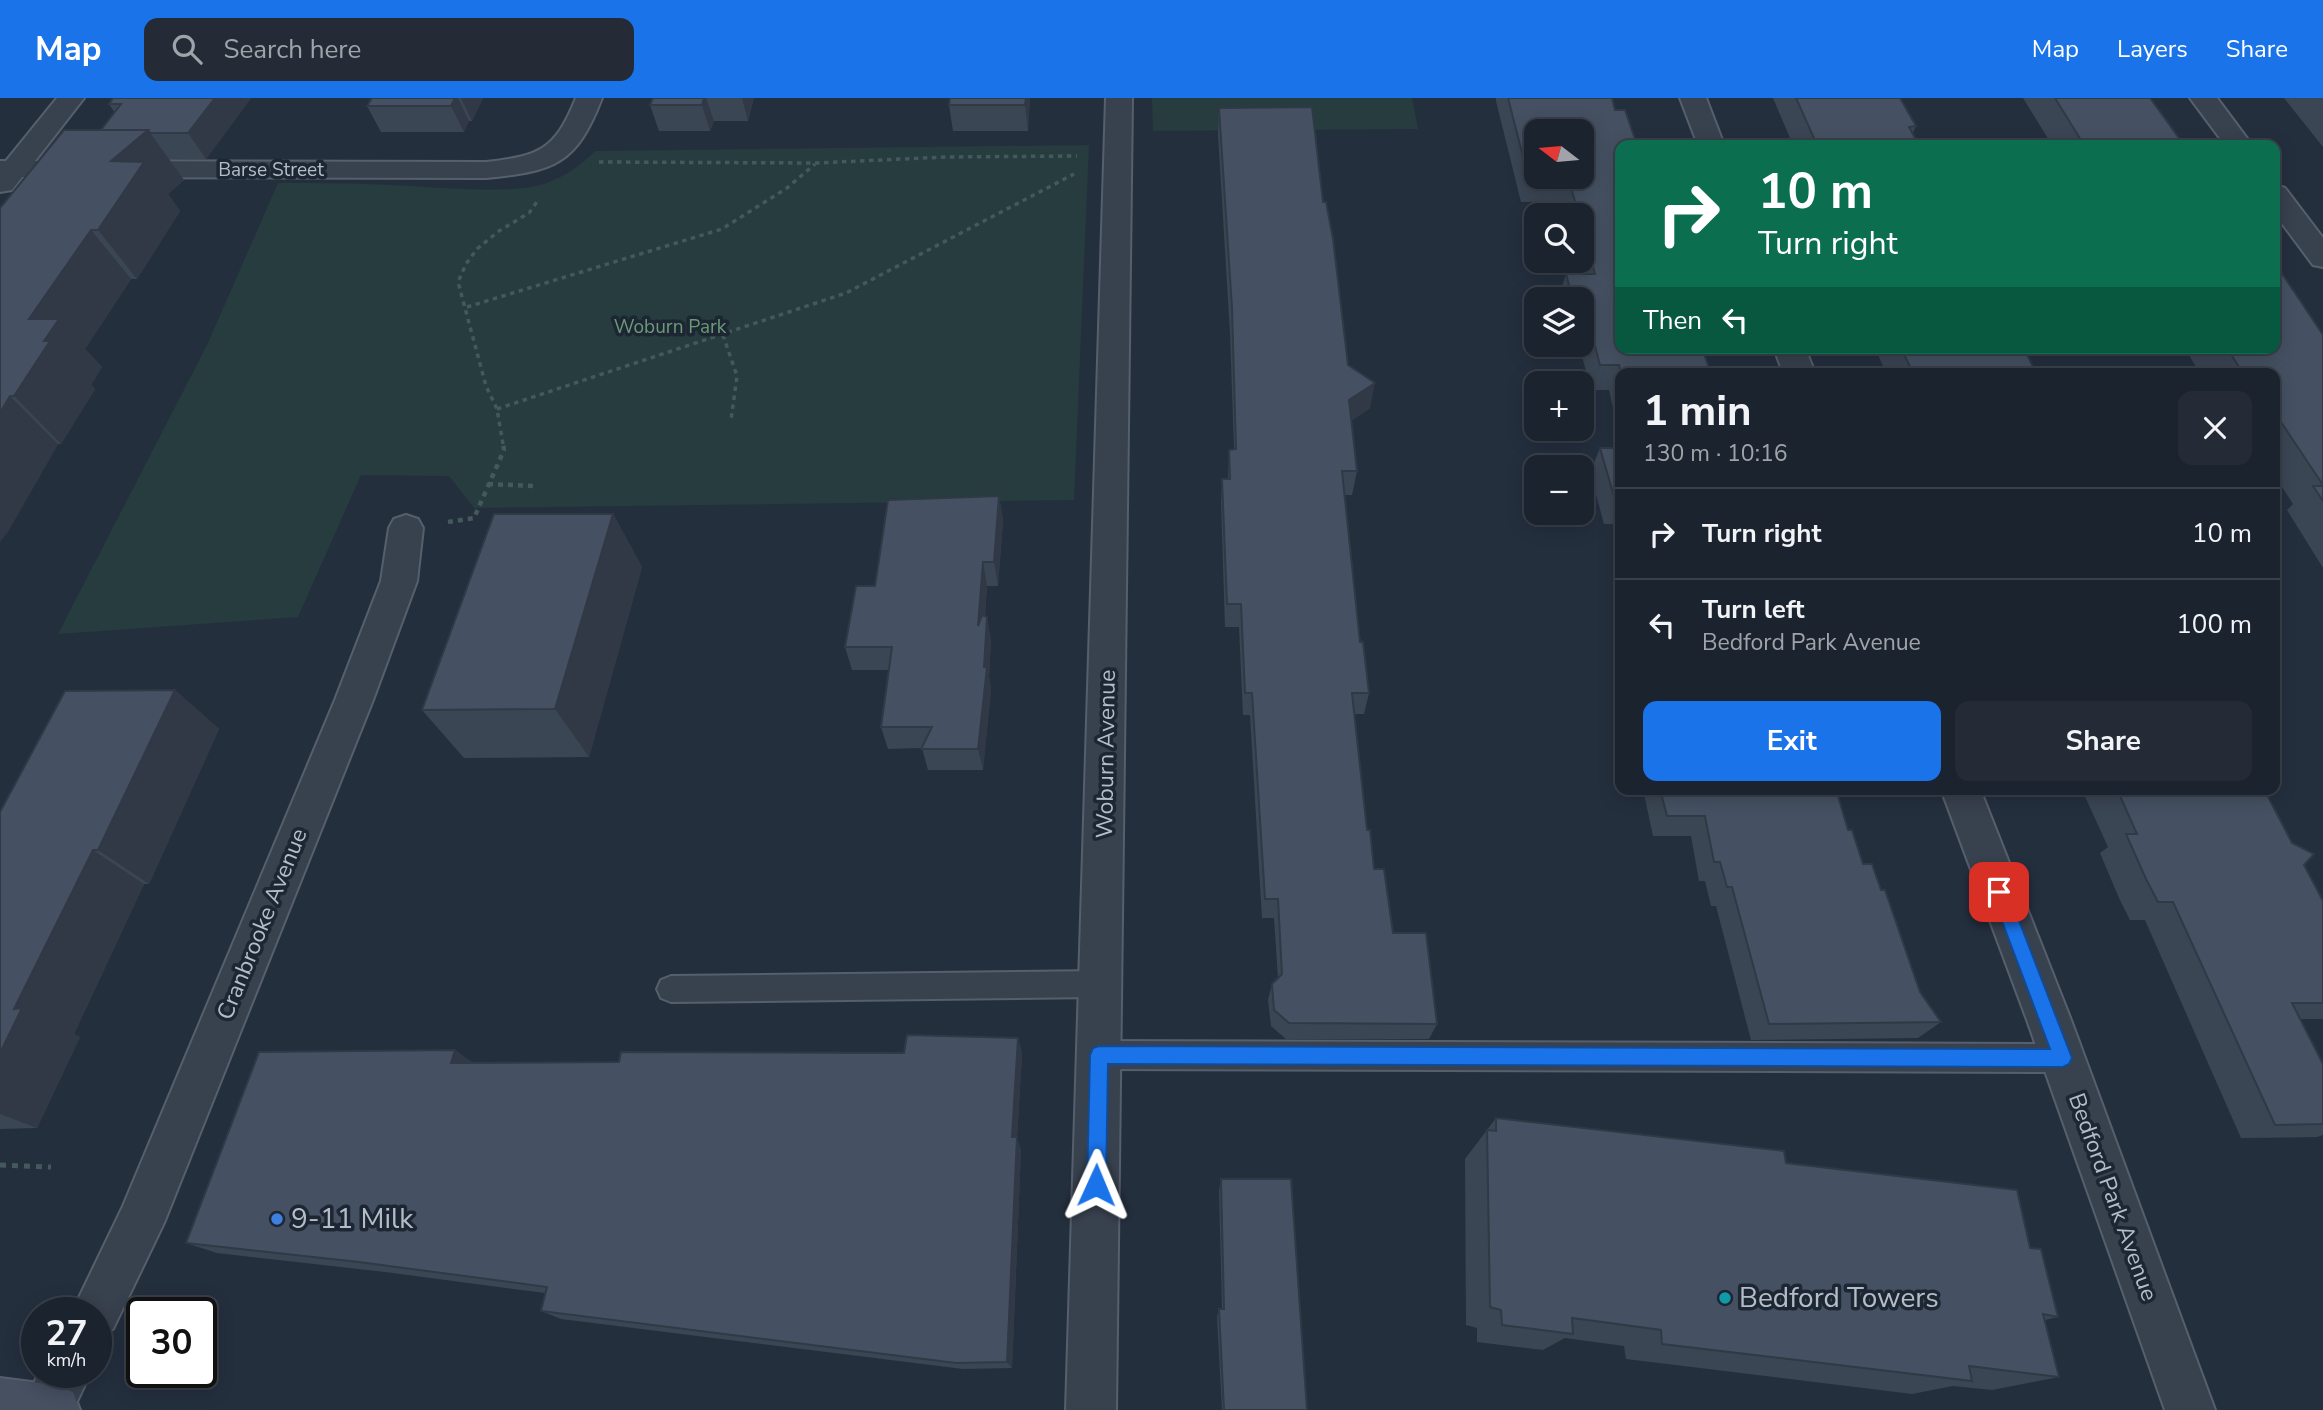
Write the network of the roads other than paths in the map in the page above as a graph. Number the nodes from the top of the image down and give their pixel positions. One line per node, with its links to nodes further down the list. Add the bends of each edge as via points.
1 (71, 98): 8 (street)
2 (590, 98): 8 (street, Barse Street, via 572,138 554,155 525,166)
3 (1693, 98): 6 (street)
4 (2203, 98): 7 (street)
5 (1119, 112): 13 (street, Woburn Avenue)
6 (1709, 140)
7 (2235, 140)
8 (4, 175)
9 (2280, 201): 10 (street)
10 (2323, 258)
11 (406, 528): 17 (street, Cranbrooke Avenue, via 399,581 354,700 140,1223)
12 (1962, 795): 16 (street, Bedford Park Avenue)
13 (1101, 985): 14 (lane); 15 (street, Woburn Avenue)
14 (671, 989)
15 (1099, 1055): 16 (lane); 18 (street, Woburn Avenue)
16 (2063, 1058): 19 (street, Bedford Park Avenue)
17 (103, 1297)
18 (1091, 1410)
19 (2190, 1410)

